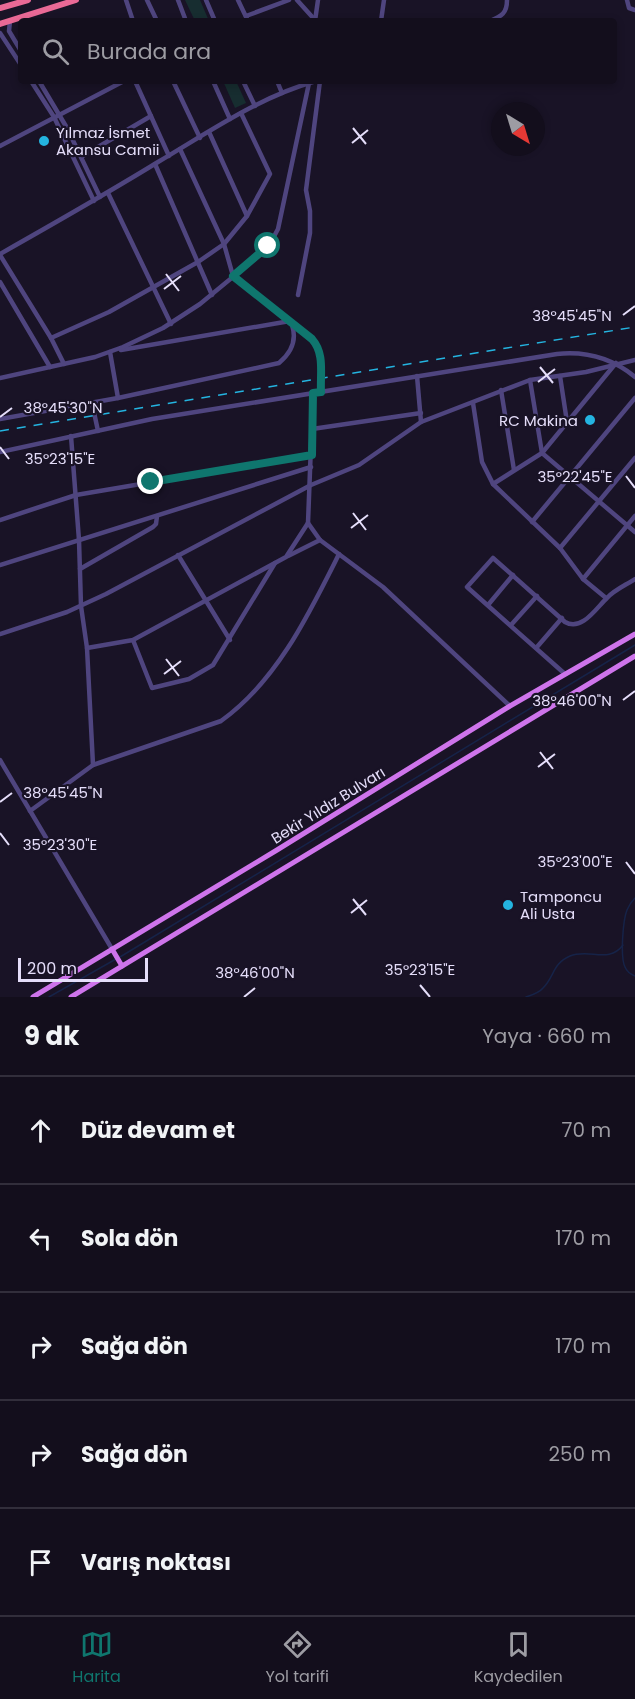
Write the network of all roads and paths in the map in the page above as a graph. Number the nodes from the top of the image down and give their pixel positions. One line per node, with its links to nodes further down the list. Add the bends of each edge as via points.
1 (28, 0): 14 (highway)
2 (76, 0): 17 (highway)
3 (126, 0): 18 (street)
4 (147, 0): 19 (street)
5 (177, 0): 20 (street)
6 (206, 0): 21 (street)
7 (238, 0): 22 (street)
8 (289, 0): 22 (street)
9 (297, 0): 23 (street)
10 (318, 0): 24 (street)
11 (384, 0): 25 (street)
12 (507, 0): 26 (street, via 504,14)
13 (627, 0): 15 (street, via 629,8)
14 (3, 5)
15 (635, 10)
16 (18, 18): 27 (highway)
17 (19, 18)
18 (132, 18)
19 (156, 18)
20 (185, 18)
21 (214, 18)
22 (247, 18)
23 (312, 18)
24 (315, 18)
25 (381, 18)
26 (496, 18)
27 (10, 21): 28 (highway); 30 (street, via 9,29)
28 (0, 24)
29 (0, 33): 31 (street)
30 (18, 46)
31 (18, 60)
32 (33, 84): 46 (street)
33 (41, 84): 46 (street)
34 (118, 84): 46 (street)
35 (136, 84): 47 (street)
36 (174, 84): 50 (street)
37 (214, 84): 48 (street)
38 (244, 84): 44 (street)
39 (278, 84): 43 (street)
40 (299, 84): 43 (street)
41 (309, 84): 64 (street, via 276,234 265,250)
42 (318, 84): 68 (street, via 306,190 310,233)
43 (282, 93): 44 (street)
44 (255, 106): 45 (street)
45 (241, 113): 48 (street); 60 (street, via 270,174)
46 (57, 116): 51 (street); 54 (street); 55 (street)
47 (151, 116): 53 (street); 54 (street)
48 (230, 119): 49 (street)
49 (209, 132): 50 (street); 60 (street)
50 (200, 138): 52 (street)
51 (0, 146)
52 (180, 150): 53 (street); 61 (street)
53 (169, 156): 56 (street)
54 (81, 157): 55 (street); 58 (street)
55 (75, 160): 59 (street)
56 (156, 164): 57 (street); 63 (street)
57 (108, 193): 58 (street); 66 (street)
58 (100, 197): 59 (street)
59 (94, 201): 62 (street)
60 (247, 216): 61 (street)
61 (224, 244): 63 (street); 64 (street)
62 (0, 255): 71 (street)
63 (198, 262): 66 (street); 67 (street)
64 (233, 276): 67 (street); 69 (street)
65 (0, 282): 76 (street)
66 (153, 287): 70 (street); 71 (street)
67 (212, 295): 70 (street)
68 (298, 295)
69 (290, 321): 72 (street); 83 (street, via 319,349); 85 (street, via 294,341 279,363)
70 (171, 324): 72 (street)
71 (51, 338): 75 (street)
72 (109, 352): 75 (street); 85 (street)
73 (635, 360): 74 (street)
74 (616, 363): 77 (street, via 565,353); 78 (street); 79 (street); 92 (street)
75 (64, 364): 76 (street)
76 (50, 367): 80 (street)
77 (417, 376): 83 (street); 89 (street)
78 (560, 376): 81 (street); 92 (street)
79 (635, 377)
80 (0, 378)
81 (530, 380): 82 (street); 97 (street)
82 (501, 390): 88 (street); 101 (street)
83 (321, 392): 84 (street)
84 (313, 393): 93 (street); 94 (street)
85 (118, 398): 87 (street)
86 (635, 398): 102 (street)
87 (92, 403): 90 (street); 94 (street)
88 (472, 403): 91 (street); 103 (street, via 482,462)
89 (420, 413): 91 (street); 93 (street)
90 (0, 419)
91 (422, 422): 104 (street, via 359,465)
92 (567, 422): 97 (street)
93 (312, 429): 98 (street)
94 (98, 431): 95 (street)
95 (71, 436): 96 (street); 105 (street)
96 (0, 452)
97 (542, 453): 101 (street); 102 (street)
98 (312, 455): 100 (street); 105 (street)
99 (635, 458): 106 (street)
100 (311, 467): 104 (street); 107 (street)
101 (514, 470): 103 (street)
102 (570, 477): 106 (street); 110 (street)
103 (493, 484): 110 (street)
104 (311, 485): 111 (street); 118 (street)
105 (76, 495): 109 (street); 114 (street)
106 (599, 501): 112 (street); 116 (street)
107 (158, 516): 114 (street); 122 (street, via 153,527)
108 (635, 516): 112 (street)
109 (0, 520)
110 (532, 522): 116 (street)
111 (308, 523): 115 (street); 119 (street)
112 (627, 525): 113 (street); 124 (street)
113 (635, 532)
114 (79, 540): 121 (street); 122 (street)
115 (320, 540): 117 (street); 119 (street)
116 (560, 548): 124 (street)
117 (339, 554): 141 (street, via 383,587); 143 (street, via 309,615 262,682 233,712 221,721)
118 (178, 555): 128 (street); 130 (street)
119 (286, 557): 120 (street)
120 (276, 562): 128 (street); 136 (street)
121 (0, 565)
122 (80, 568): 130 (street)
123 (513, 575): 126 (street); 129 (street); 129 (street, via 493,558 467,587)
124 (583, 579): 127 (street)
125 (635, 579): 127 (street)
126 (537, 596): 131 (street); 132 (street)
127 (606, 598): 131 (street, via 577,625)
128 (205, 601): 135 (street); 136 (street)
129 (488, 605): 132 (street)
130 (81, 606): 133 (street); 138 (street)
131 (562, 618): 137 (street)
132 (511, 625): 137 (street)
133 (0, 634)
134 (635, 634): 140 (main road, Bekir Yıldız Bulvarı)
135 (133, 640): 136 (street, via 152,688 189,679 213,665); 138 (street)
136 (230, 640)
137 (537, 647): 140 (street)
138 (87, 648): 143 (street)
139 (635, 656): 146 (main road, Bekir Yıldız Bulvarı)
140 (565, 674): 141 (main road, Bekir Yıldız Bulvarı)
141 (510, 706): 145 (main road, Bekir Yıldız Bulvarı)
142 (0, 760): 144 (street)
143 (93, 765): 144 (street)
144 (30, 811): 145 (street)
145 (112, 949): 146 (main road); 147 (main road, Bekir Yıldız Bulvarı)
146 (121, 964): 148 (main road, Bekir Yıldız Bulvarı)
147 (33, 997)
148 (71, 997)

